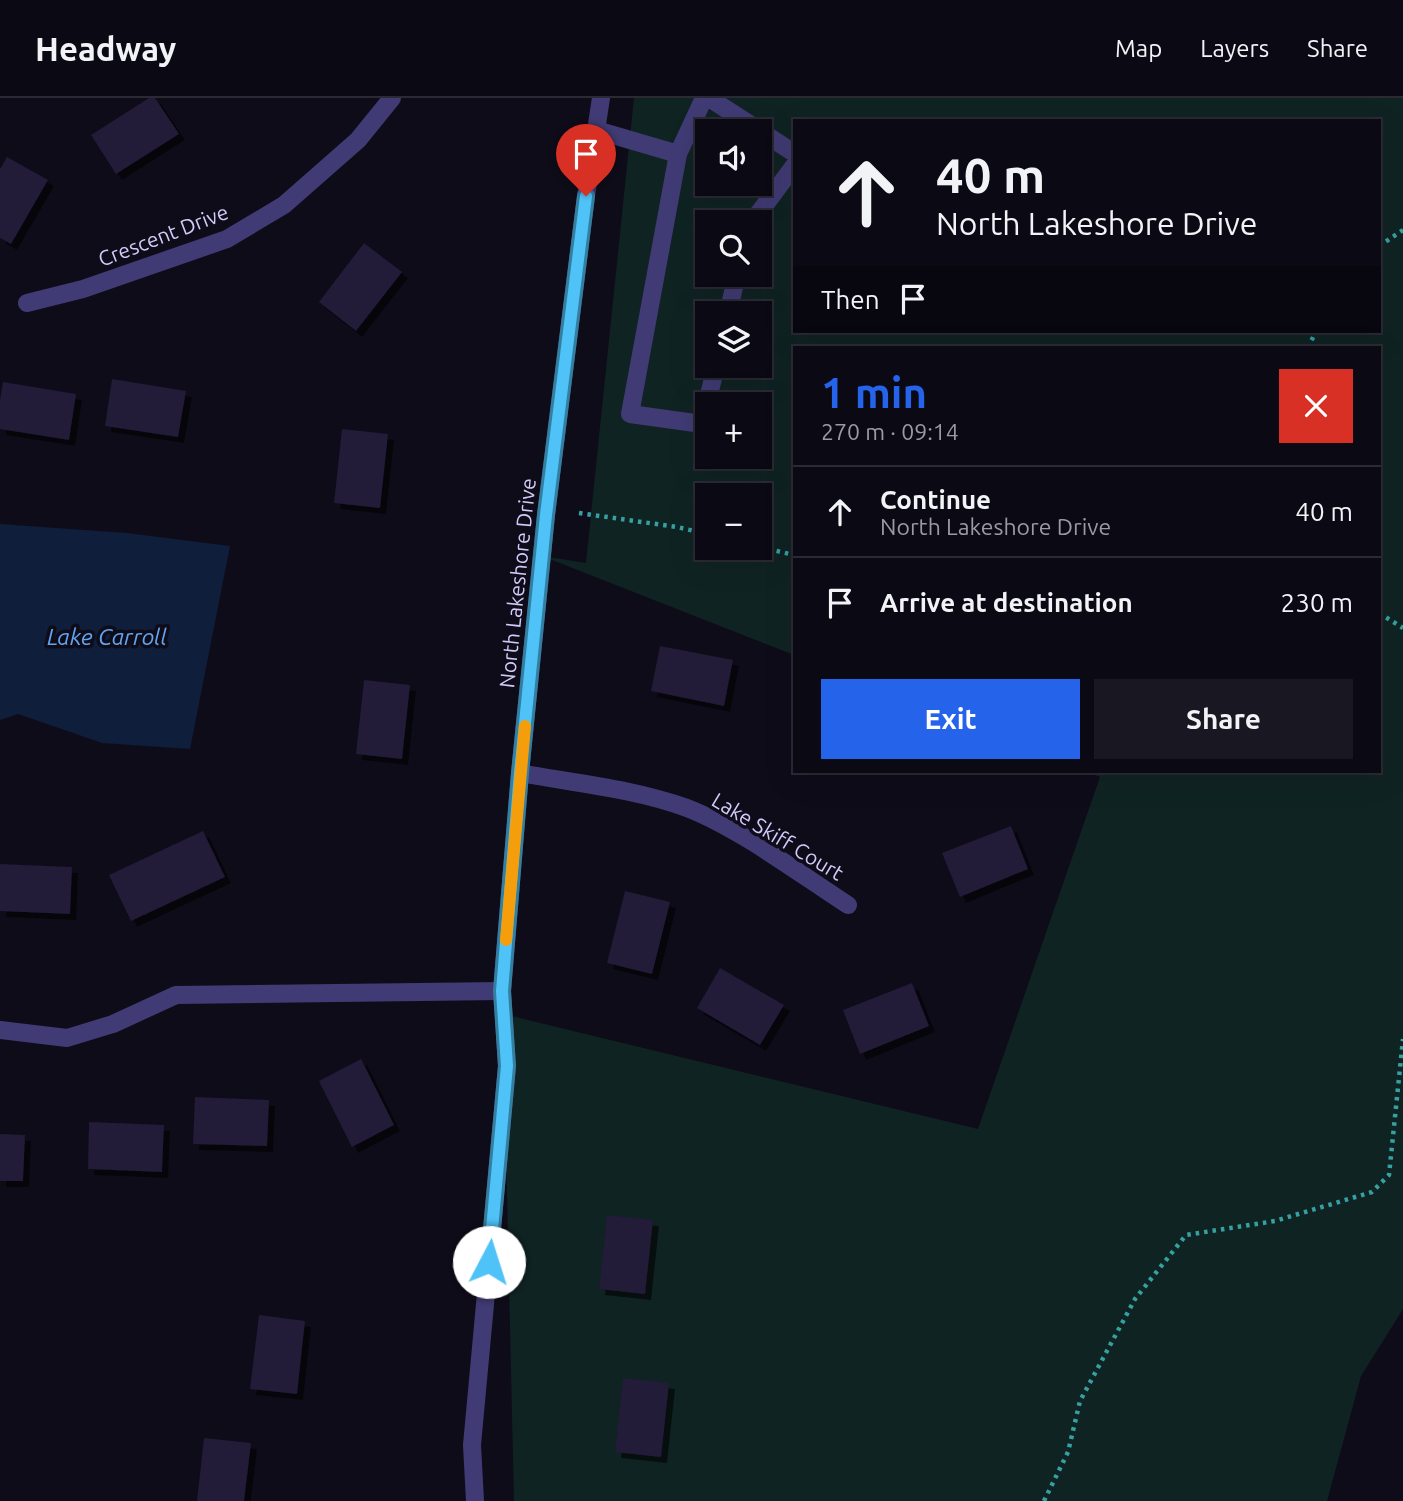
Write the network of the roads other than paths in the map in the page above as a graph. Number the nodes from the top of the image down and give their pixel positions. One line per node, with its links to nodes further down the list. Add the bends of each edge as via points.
1 (392, 98): 9 (street, Crescent Drive, via 358,140 284,205 227,239 83,289)
2 (601, 98): 4 (street, North Lakeshore Drive)
3 (706, 98): 5 (street); 6 (street)
4 (596, 130): 6 (street); 11 (street, North Lakeshore Drive, via 546,515)
5 (793, 152)
6 (678, 154): 10 (street, via 630,414 702,424)
7 (793, 167): 8 (street)
8 (761, 210)
9 (27, 303)
10 (713, 378)
11 (520, 773): 12 (street, Lake Skiff Court, via 636,794 688,809 737,834); 13 (street, North Lakeshore Drive)
12 (848, 905)
13 (502, 991): 14 (street, via 176,995 113,1024 67,1038); 15 (street, North Lakeshore Drive, via 507,1066 472,1445)
14 (0, 1030)
15 (475, 1501)

